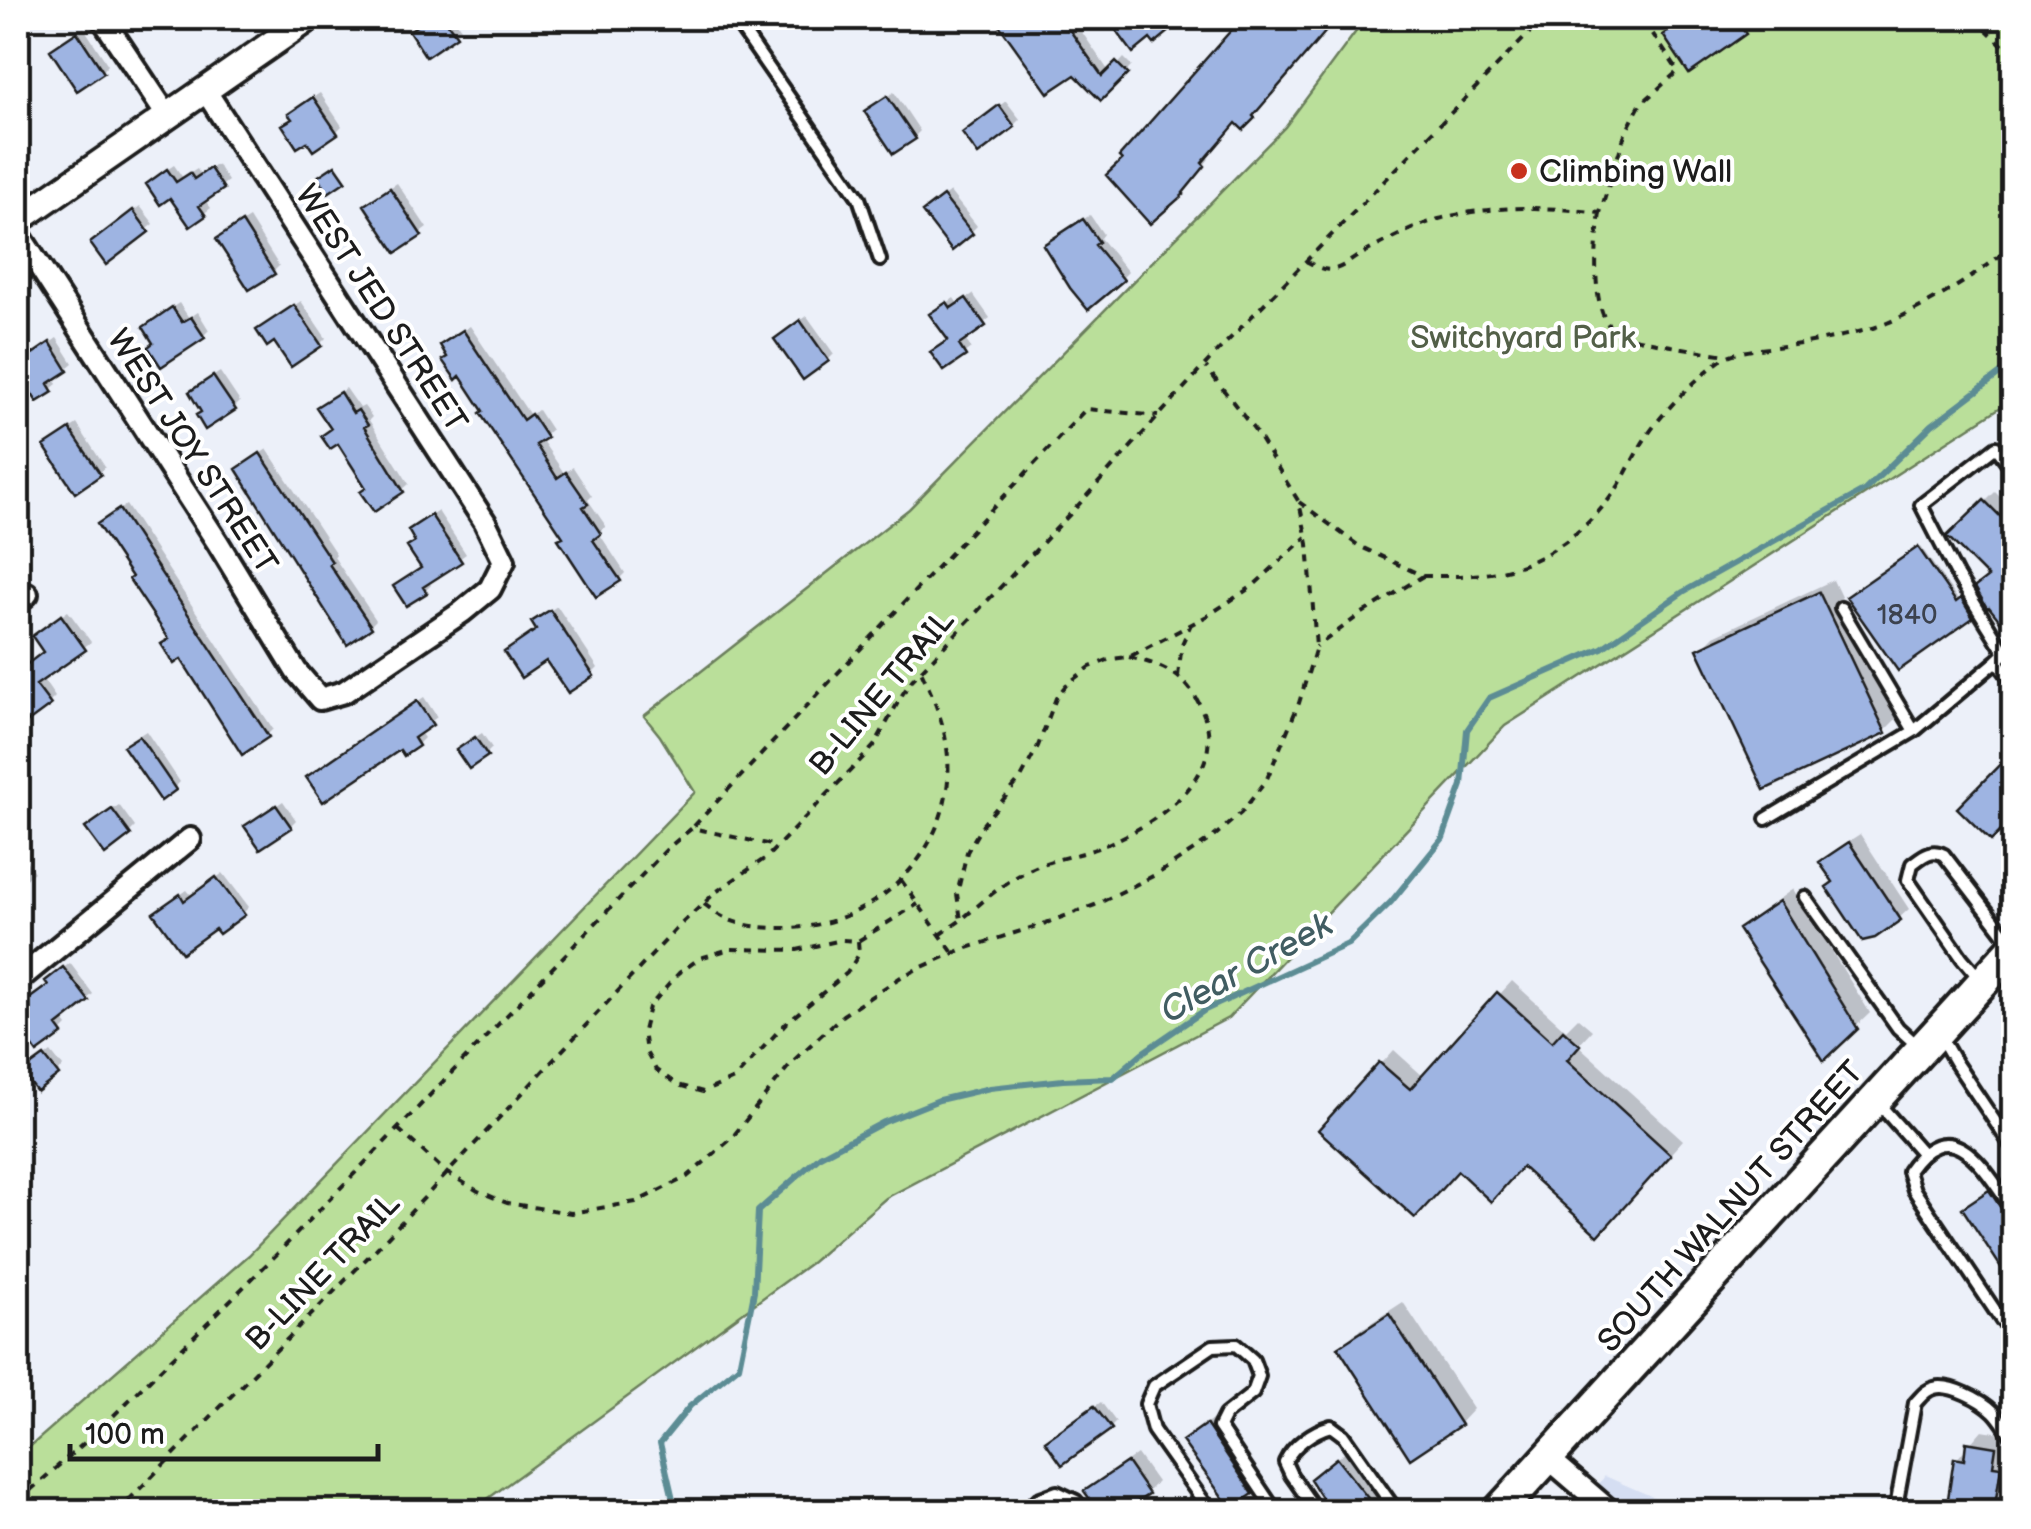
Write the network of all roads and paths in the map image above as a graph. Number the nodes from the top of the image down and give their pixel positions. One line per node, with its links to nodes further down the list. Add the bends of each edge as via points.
1 (102, 18): 9 (street)
2 (309, 18): 8 (street)
3 (734, 18): 14 (lane, via 859,198)
4 (1544, 18): 15 (path, B-LINE TRAIL)
5 (1642, 18): 10 (path, via 1678,71 1640,105)
6 (1974, 18): 7 (path)
7 (2014, 56)
8 (205, 90): 9 (street); 31 (street, WEST JED STREET, via 504,561 490,589 462,612 344,692)
9 (168, 117): 11 (street)
10 (1600, 213): 15 (path, via 1531,208 1467,214 1414,228 1338,269); 16 (path, via 1599,298 1611,328)
11 (18, 220)
12 (18, 233): 31 (street, WEST JOY STREET)
13 (2014, 241): 16 (path, via 1964,282 1886,324)
14 (880, 260)
15 (1306, 261): 17 (path, B-LINE TRAIL)
16 (1727, 355): 22 (path, via 1666,408 1618,487 1572,536 1511,569)
17 (1204, 366): 18 (path, B-LINE TRAIL); 20 (path)
18 (1158, 416): 28 (path, B-LINE TRAIL); 34 (path, via 1086,409)
19 (2014, 471): 26 (lane, via 1996,447 1921,505)
20 (1298, 502): 21 (path); 22 (path, via 1358,546)
21 (1306, 538): 24 (path, via 1254,586); 25 (path)
22 (1423, 576): 25 (path)
23 (1840, 608): 32 (lane)
24 (1192, 624): 27 (path); 29 (path)
25 (1316, 647): 44 (path, via 1266,780 1212,838 1095,905)
26 (2005, 653): 30 (lane); 32 (lane)
27 (1130, 657): 29 (path); 41 (path, via 1090,666 1056,698 1021,778 967,852 957,894)
28 (921, 671): 36 (path, B-LINE TRAIL, via 874,746); 37 (path, via 942,718 948,783 939,822)
29 (1178, 676): 41 (path, via 1198,699 1208,748 1198,777 1176,802 1138,830 1026,870)
30 (2014, 684)
31 (320, 699)
32 (1914, 731): 33 (lane)
33 (1766, 819)
34 (692, 828): 36 (path); 49 (path)
35 (190, 839): 46 (street)
36 (776, 846): 39 (path, B-LINE TRAIL)
37 (902, 880): 39 (path, via 835,922 798,928 764,928 725,918); 40 (path)
38 (1806, 897): 47 (lane, via 1898,1028)
39 (704, 904): 52 (path, B-LINE TRAIL)
40 (918, 904): 42 (path); 43 (path)
41 (961, 920): 42 (path)
42 (940, 935): 44 (path)
43 (858, 942): 43 (path, via 860,954 848,973 786,1022 734,1079 703,1092 678,1086 656,1070 643,1031 649,1007 700,958 730,949)
44 (953, 953): 52 (path, via 843,1015 792,1062 731,1140 686,1177 636,1202 571,1212 507,1204)
45 (2003, 962): 45 (lane, via 1944,855 1929,852 1912,864 1908,880 1962,958); 47 (main road, SOUTH WALNUT STREET)
46 (18, 980)
47 (1929, 1040): 48 (main road, SOUTH WALNUT STREET); 50 (lane, via 1955,1062)
48 (1874, 1099): 51 (lane); 56 (main road, SOUTH WALNUT STREET)
49 (398, 1128): 52 (path); 57 (path, via 98,1431)
50 (2014, 1150)
51 (1923, 1154): 53 (lane, via 1938,1146 1964,1148); 54 (lane, via 1908,1171 1914,1190 2002,1321)
52 (446, 1173): 58 (path, B-LINE TRAIL)
53 (2014, 1211)
54 (2014, 1325)
55 (2014, 1439): 67 (lane, via 1976,1398 1945,1386 1924,1392 1915,1403)
56 (1546, 1457): 65 (main road, SOUTH WALNUT STREET); 66 (street)
57 (18, 1501)
58 (117, 1512)
59 (1024, 1512): 60 (lane, via 1058,1492)
60 (1084, 1512)
61 (1211, 1512): 62 (lane, via 1153,1430 1146,1404 1154,1386 1212,1346 1236,1344 1254,1360 1259,1376 1253,1392 1218,1427)
62 (1276, 1512)
63 (1317, 1512): 64 (lane, via 1286,1462 1290,1451 1331,1426)
64 (1397, 1512)
65 (1498, 1512)
66 (1612, 1512)
67 (1895, 1512)

